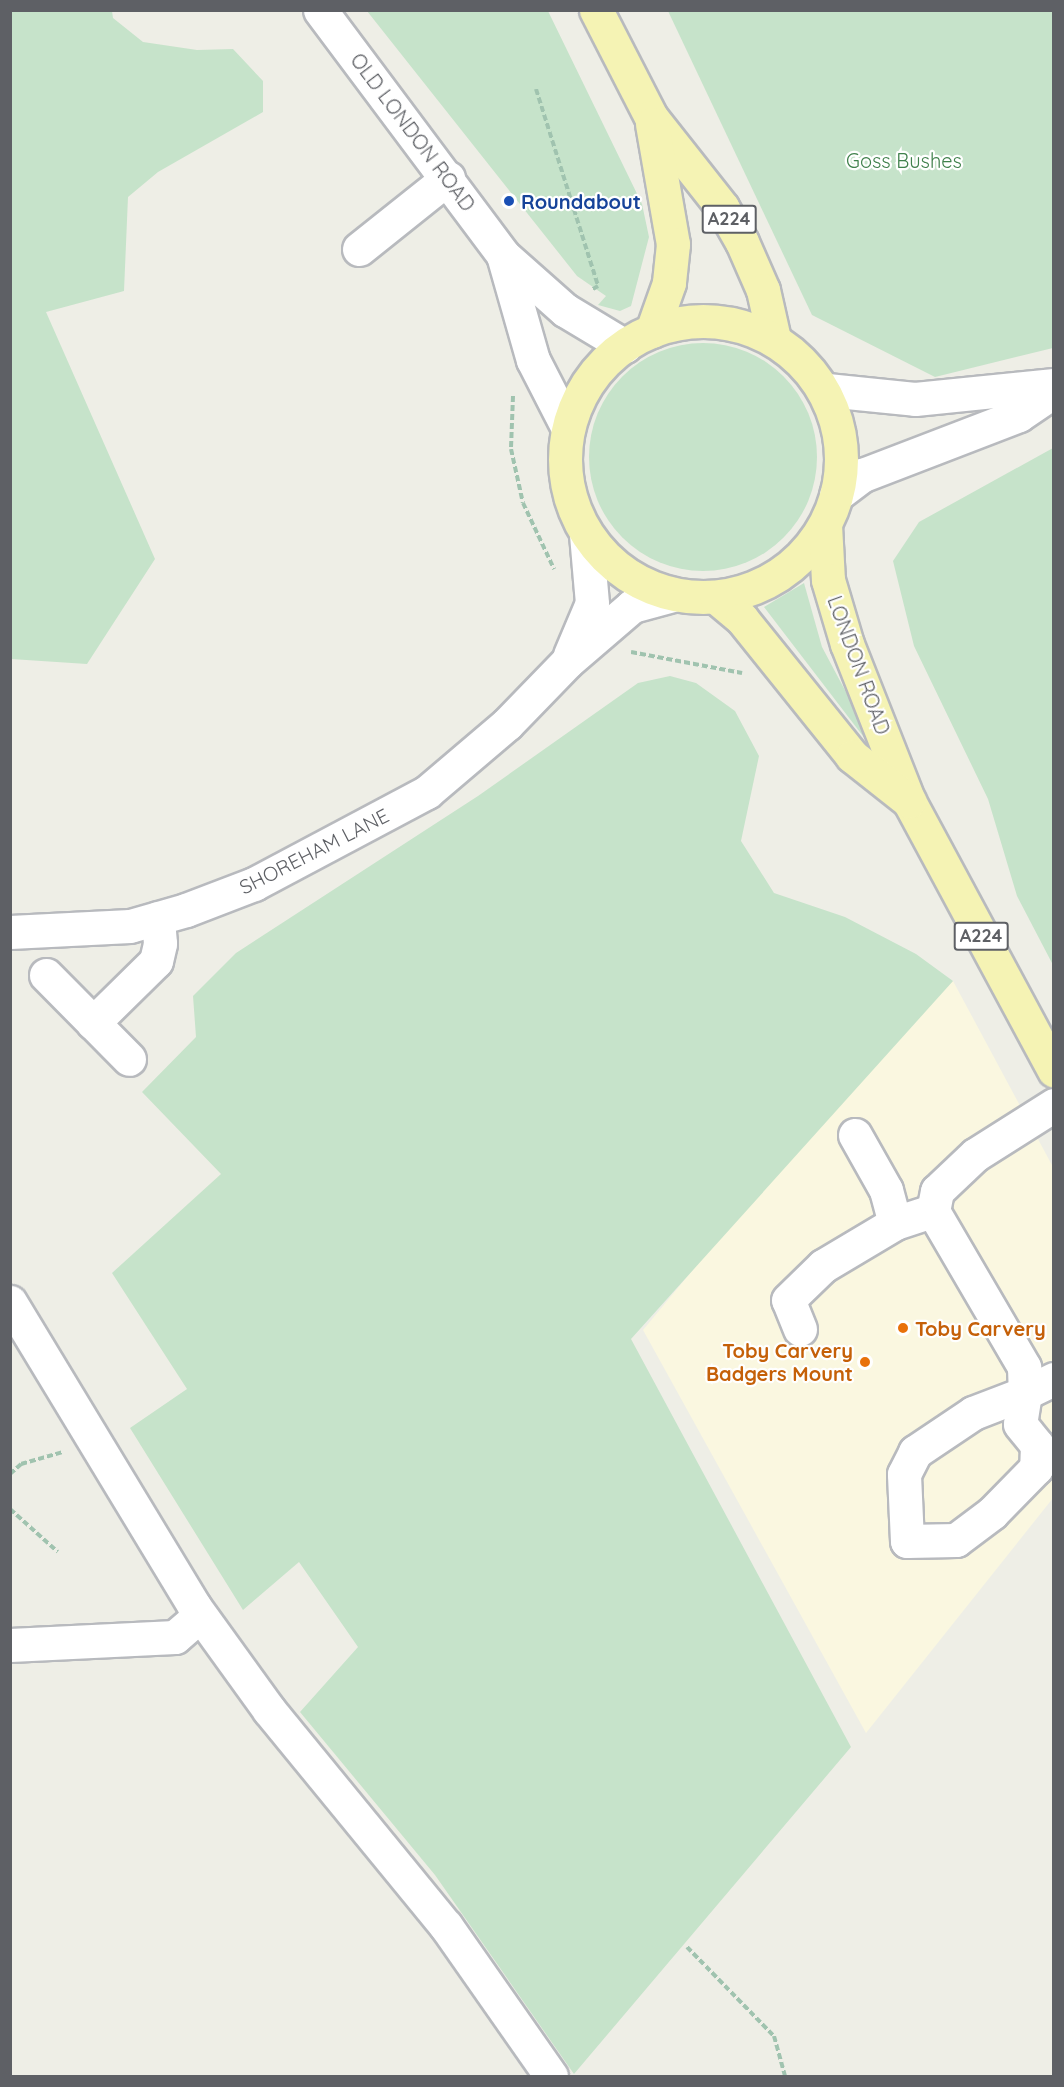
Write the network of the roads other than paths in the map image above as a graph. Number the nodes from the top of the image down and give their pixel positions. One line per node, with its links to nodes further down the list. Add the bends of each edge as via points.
1 (320, 10): 4 (street, OLD LONDON ROAD)
2 (596, 10): 3 (main road, A224)
3 (651, 117): 7 (main road, A224, via 674,244 669,283); 8 (main road, A224, via 722,207 742,242 764,290)
4 (448, 178): 5 (street); 6 (street, OLD LONDON ROAD)
5 (359, 249)
6 (503, 255): 7 (street, OLD LONDON ROAD, via 566,310); 12 (street, OLD LONDON ROAD, via 533,360)
7 (639, 339): 8 (main road, via 685,323 717,322); 12 (main road, via 601,366 581,394)
8 (774, 339): 10 (main road, via 800,358)
9 (1053, 385): 10 (street, via 915,399)
10 (827, 390): 13 (main road, LONDON ROAD, via 839,436 841,468)
11 (1053, 391): 13 (street, via 1019,415 863,475)
12 (568, 428): 14 (main road, via 566,481)
13 (830, 510): 16 (main road, via 810,546 783,573 750,590); 18 (main road, LONDON ROAD / A224, via 828,580 847,644)
14 (586, 535): 15 (main road, via 613,565 647,586); 17 (street, SHOREHAM LANE, via 592,603)
15 (673, 595): 16 (main road); 17 (street, SHOREHAM LANE, via 632,606)
16 (716, 597): 18 (main road, LONDON ROAD / A224, via 742,619 852,756)
17 (567, 662): 19 (street, SHOREHAM LANE, via 507,724 427,792 254,884)
18 (909, 801): 24 (main road, LONDON ROAD / A224)
19 (158, 918): 20 (street, SHOREHAM LANE, via 85,931); 22 (street, via 160,943 156,961)
20 (10, 932)
21 (46, 975): 22 (street)
22 (93, 1023): 23 (street)
23 (129, 1059)
24 (1053, 1070)
25 (1053, 1105): 27 (street, via 975,1155 937,1191)
26 (855, 1135): 28 (street, via 886,1190)
27 (933, 1211): 28 (street); 31 (street)
28 (895, 1223): 30 (street, via 823,1266 788,1300)
29 (10, 1302): 32 (street)
30 (800, 1329)
31 (1039, 1386): 31 (street, via 973,1413 915,1452 904,1474 906,1541 956,1540 992,1513 1036,1468 1037,1445 1020,1424)
32 (201, 1615): 33 (street, via 175,1637); 34 (street, via 269,1710 446,1926)
33 (10, 1645)
34 (551, 2076)

